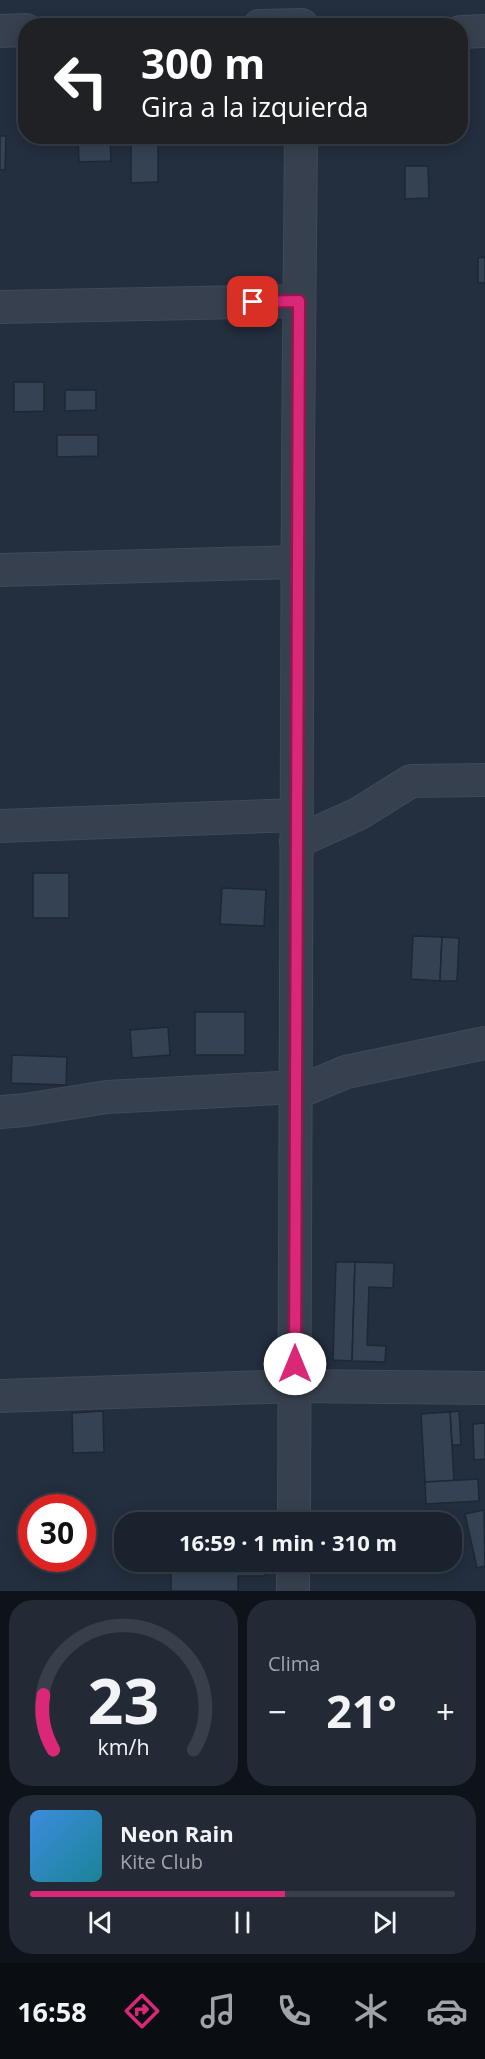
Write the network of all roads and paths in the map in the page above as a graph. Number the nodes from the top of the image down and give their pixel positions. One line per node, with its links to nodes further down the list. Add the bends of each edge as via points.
1 (18, 30): 2 (street)
2 (0, 31)
3 (468, 32): 4 (street)
4 (485, 32)
5 (301, 144): 6 (street)
6 (299, 301): 7 (street); 8 (street)
7 (0, 307)
8 (297, 562): 9 (street); 12 (street)
9 (0, 570)
10 (485, 780): 12 (street, via 411,781 358,814)
11 (0, 826): 12 (street)
12 (296, 828): 14 (street)
13 (485, 1043): 14 (street, via 346,1072)
14 (296, 1090): 15 (street, via 107,1097); 16 (street)
15 (0, 1112)
16 (295, 1386): 17 (street); 18 (street); 19 (street)
17 (485, 1388)
18 (0, 1396)
19 (294, 1512)
20 (293, 1572): 21 (street)
21 (293, 1591)

